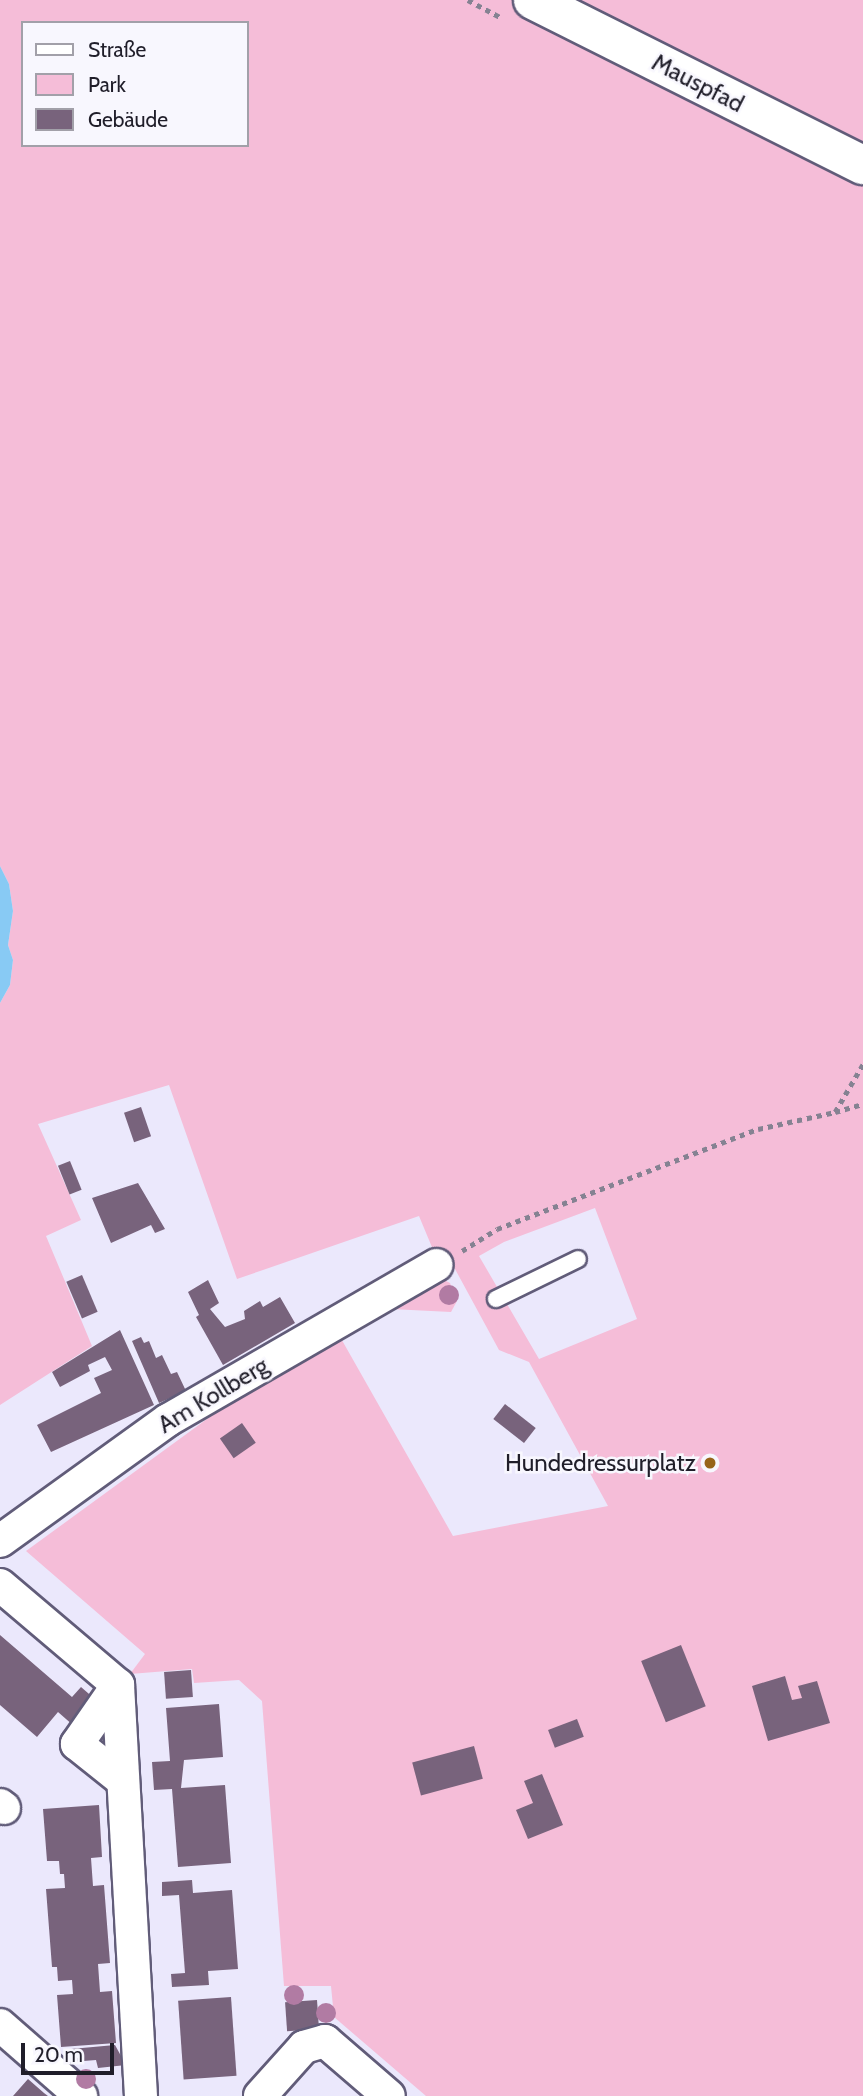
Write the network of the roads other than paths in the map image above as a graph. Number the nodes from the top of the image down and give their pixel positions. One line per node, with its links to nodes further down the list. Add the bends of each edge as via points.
1 (533, 0): 2 (street, Mauspfad)
2 (863, 165)
3 (578, 1259): 5 (lane)
4 (437, 1265): 6 (street, Am Kollberg, via 168,1420)
5 (496, 1299)
6 (0, 1541)
7 (0, 1585): 8 (street)
8 (118, 1685): 9 (street); 9 (street, via 77,1744)
9 (121, 1779): 12 (street)
10 (0, 2025): 11 (street)
11 (81, 2096)
12 (141, 2096)
13 (260, 2096): 14 (street, via 304,2047 325,2041)
14 (389, 2096)

